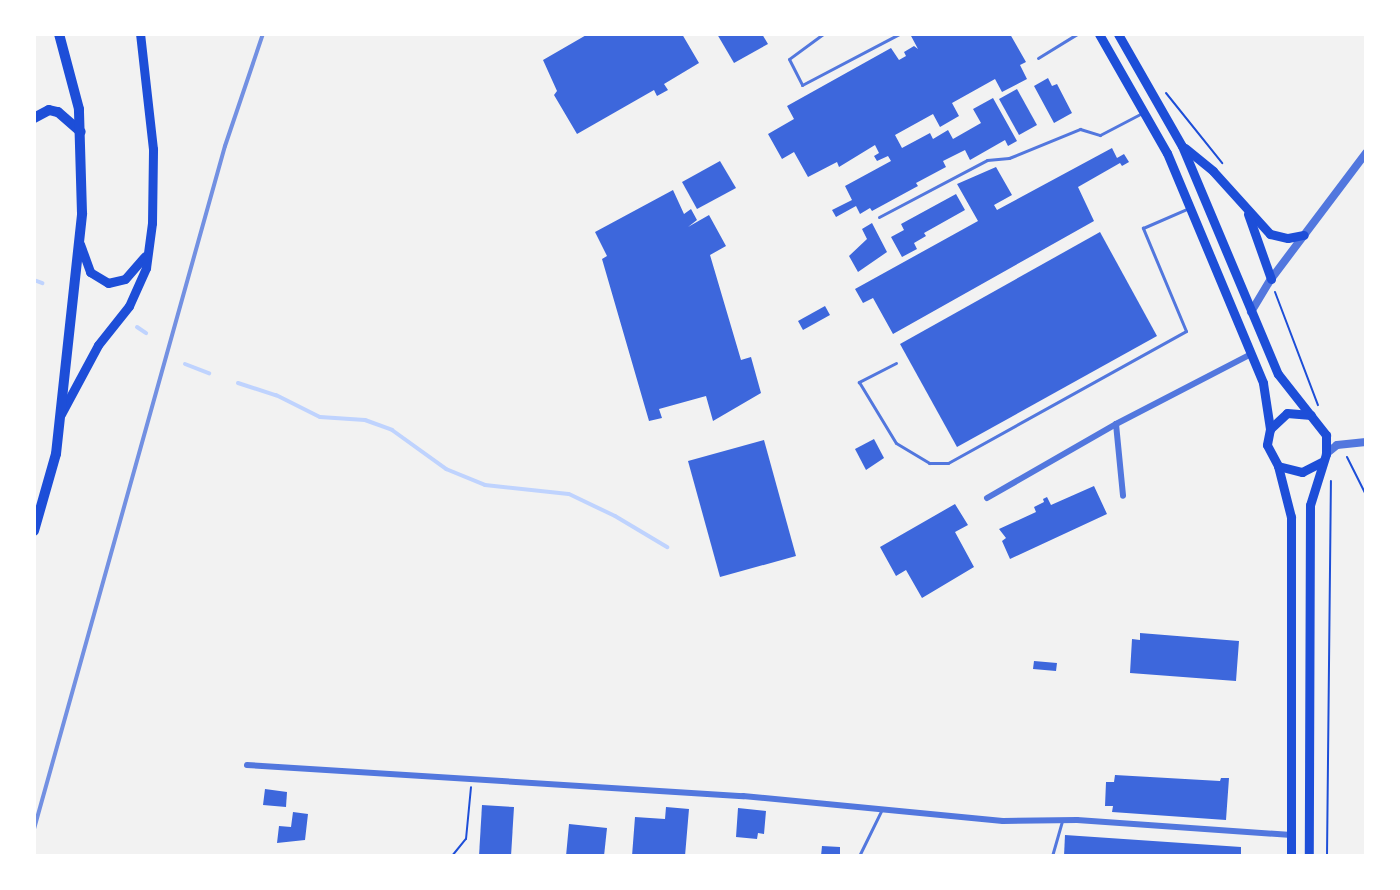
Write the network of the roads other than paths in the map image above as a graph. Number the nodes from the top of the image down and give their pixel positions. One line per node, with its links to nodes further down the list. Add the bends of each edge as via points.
1 (59, 34): 11 (main road)
2 (140, 34): 19 (main road, via 153,149)
3 (823, 34): 4 (lane, via 789,59 802,85)
4 (899, 34)
5 (1077, 34): 8 (lane)
6 (1099, 34): 9 (main road)
7 (1118, 34): 12 (main road)
8 (1038, 58)
9 (1145, 111): 14 (main road); 16 (lane, via 1105,133 1080,129 1009,158 987,160)
10 (34, 118): 11 (main road, via 49,110 58,112)
11 (81, 132): 18 (main road)
12 (1182, 146): 15 (main road); 21 (main road)
13 (1366, 153): 17 (street)
14 (1190, 207): 22 (main road); 23 (lane, via 1143,228 1186,331 948,463 929,463 896,443 859,382)
15 (1246, 209): 17 (main road, via 1274,236); 20 (main road)
16 (879, 217)
17 (1304, 235): 20 (street)
18 (80, 244): 19 (main road, via 90,272 108,283 125,279); 24 (main road)
19 (149, 250): 24 (main road, via 136,294 93,353)
20 (1271, 279): 21 (street)
21 (1251, 312): 25 (main road, via 1278,374)
22 (1251, 354): 26 (street); 27 (main road, via 1263,383)
23 (896, 363)
24 (61, 415): 35 (main road, via 56,454)
25 (1318, 415): 27 (main road, via 1287,413); 28 (main road)
26 (1116, 424): 33 (street); 34 (street)
27 (1270, 429): 32 (main road, via 1269,453)
28 (1323, 429): 30 (street); 31 (main road)
29 (1366, 442): 30 (street)
30 (1344, 443): 31 (street)
31 (1325, 457): 32 (main road, via 1302,472); 44 (main road, via 1310,505)
32 (1278, 466): 40 (main road, via 1291,517)
33 (1123, 496)
34 (987, 498)
35 (37, 515): 36 (main road)
36 (34, 531)
37 (247, 765): 38 (street, via 743,796)
38 (881, 811): 39 (street); 41 (lane)
39 (1062, 820): 40 (street); 42 (lane)
40 (1291, 835): 43 (main road)
41 (859, 856)
42 (1052, 856)
43 (1291, 856)
44 (1309, 856)

